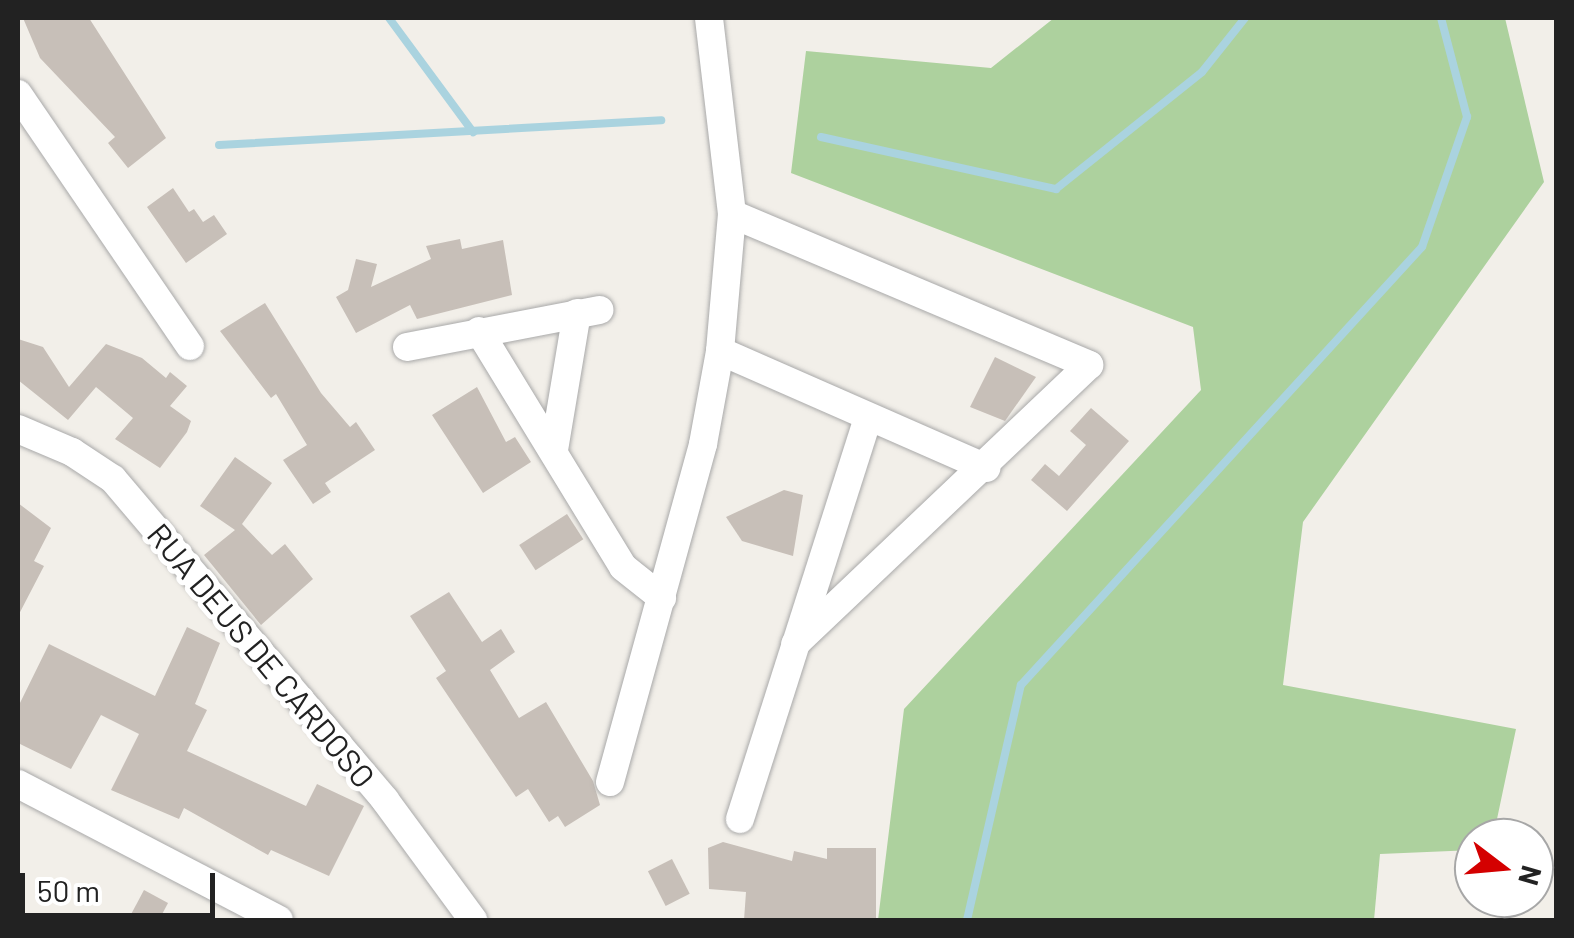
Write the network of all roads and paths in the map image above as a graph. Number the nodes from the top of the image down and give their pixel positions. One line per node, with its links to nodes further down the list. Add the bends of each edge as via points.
1 (710, 18): 3 (street)
2 (18, 94): 5 (street)
3 (732, 214): 7 (street); 11 (street, via 1090,365)
4 (479, 331): 6 (street); 10 (street); 10 (street, via 588,311)
5 (190, 346)
6 (407, 346)
7 (720, 352): 8 (street); 12 (street)
8 (868, 419): 11 (street); 13 (street)
9 (18, 429): 18 (street, RUA DEUS DE CARDOSO, via 72,452 113,480 385,800)
10 (554, 450): 12 (street, via 623,567)
11 (986, 468): 13 (street)
12 (662, 598): 14 (street)
13 (795, 644): 16 (street)
14 (610, 782)
15 (18, 784): 17 (street)
16 (740, 819)
17 (279, 920)
18 (473, 920)

